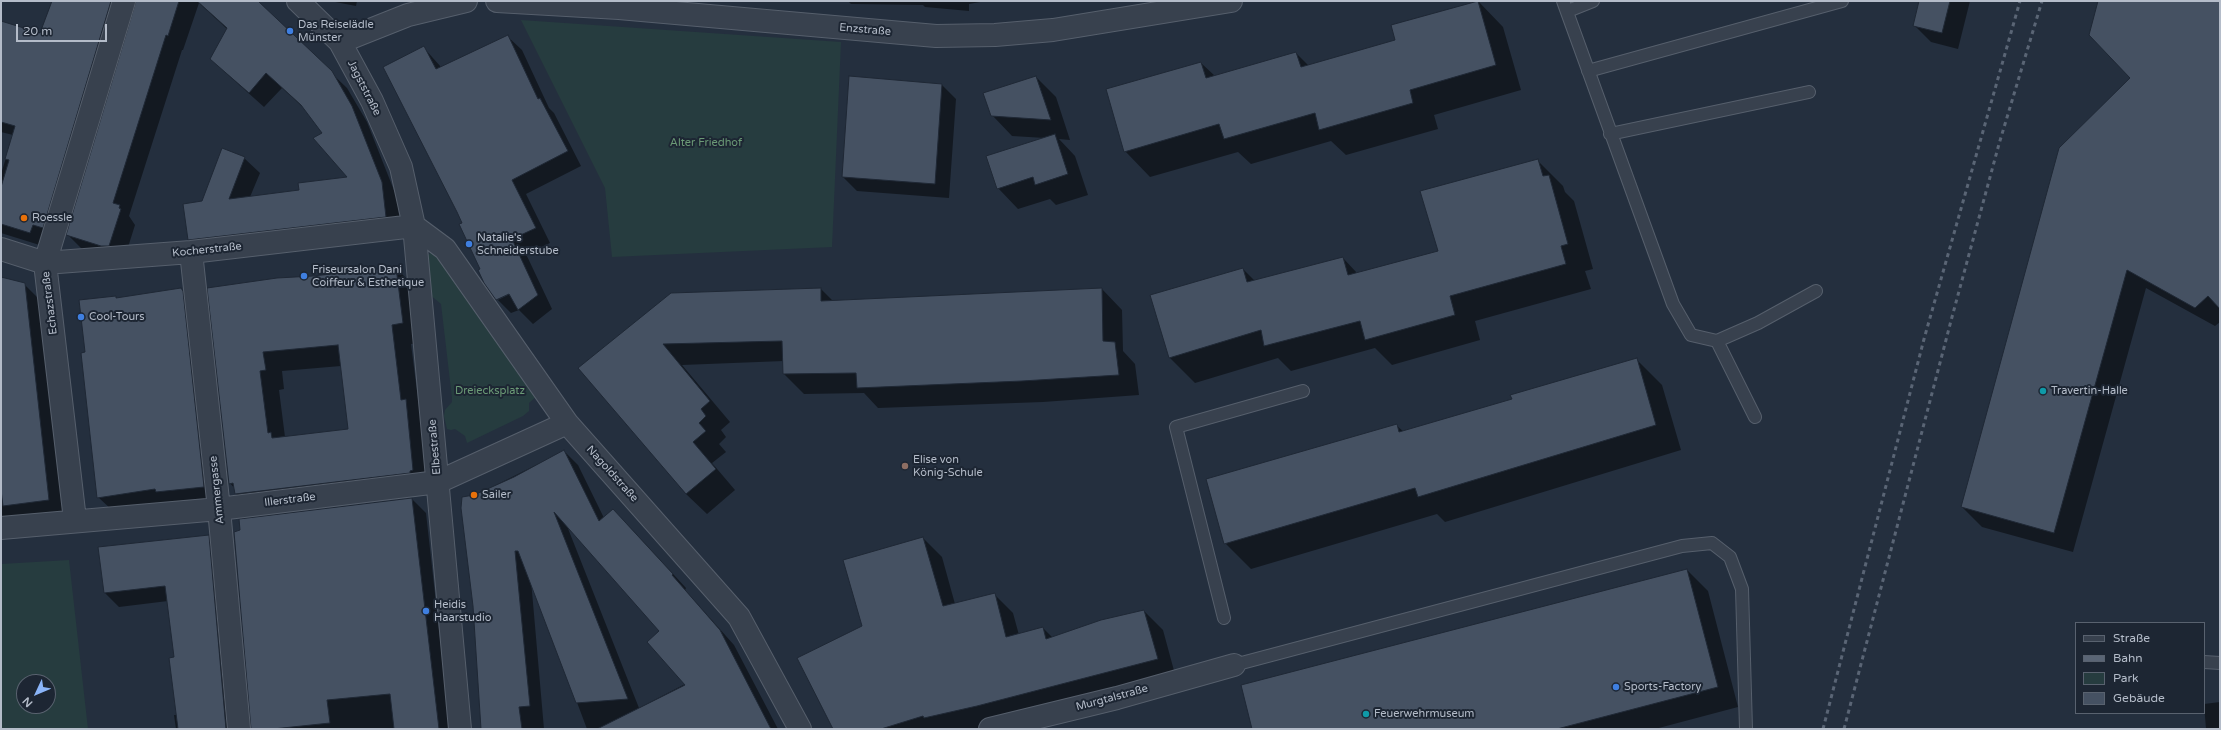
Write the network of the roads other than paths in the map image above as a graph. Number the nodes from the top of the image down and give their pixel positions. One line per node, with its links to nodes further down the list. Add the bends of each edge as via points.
1 (124, 1): 17 (street, Echazstraße)
2 (298, 1): 9 (street, Jagststraße)
3 (466, 1): 9 (street, via 408,15)
4 (497, 1): 5 (street, Enzstraße, via 619,8 936,36 995,35 1053,30)
5 (1231, 1)
6 (1593, 1): 8 (lane)
7 (1842, 1): 10 (lane)
8 (1566, 6): 10 (lane)
9 (340, 42): 13 (street, Jagststraße, via 372,101)
10 (1588, 71): 12 (lane)
11 (1809, 92): 12 (lane)
12 (1610, 134): 19 (lane, via 1673,304 1691,335)
13 (401, 167): 14 (street, Elbestraße)
14 (414, 226): 16 (street, Kocherstraße); 22 (street, Nagoldstraße, via 445,249); 23 (street, Elbestraße)
15 (1, 249): 17 (street, Kocherstraße)
16 (191, 252): 17 (street, Kocherstraße); 24 (street, Ammergasse)
17 (45, 263): 25 (street, Echazstraße)
18 (1816, 291): 19 (lane)
19 (1717, 341): 21 (lane)
20 (1303, 391): 27 (lane, via 1176,427)
21 (1755, 417)
22 (567, 423): 23 (street, Illerstraße); 33 (street, Nagoldstraße, via 739,617)
23 (438, 482): 24 (street, Illerstraße); 32 (street, Elbestraße)
24 (219, 509): 25 (street, Illerstraße); 31 (street, Ammergasse)
25 (75, 520): 26 (street, Illerstraße)
26 (1, 528)
27 (1224, 618)
28 (2205, 662): 29 (lane)
29 (2220, 663)
30 (1234, 665): 34 (street, Murgtalstraße, via 1117,698); 35 (lane, via 1682,546 1712,543 1730,557 1742,589)
31 (239, 729)
32 (460, 729)
33 (800, 729)
34 (990, 729)
35 (1746, 729)

